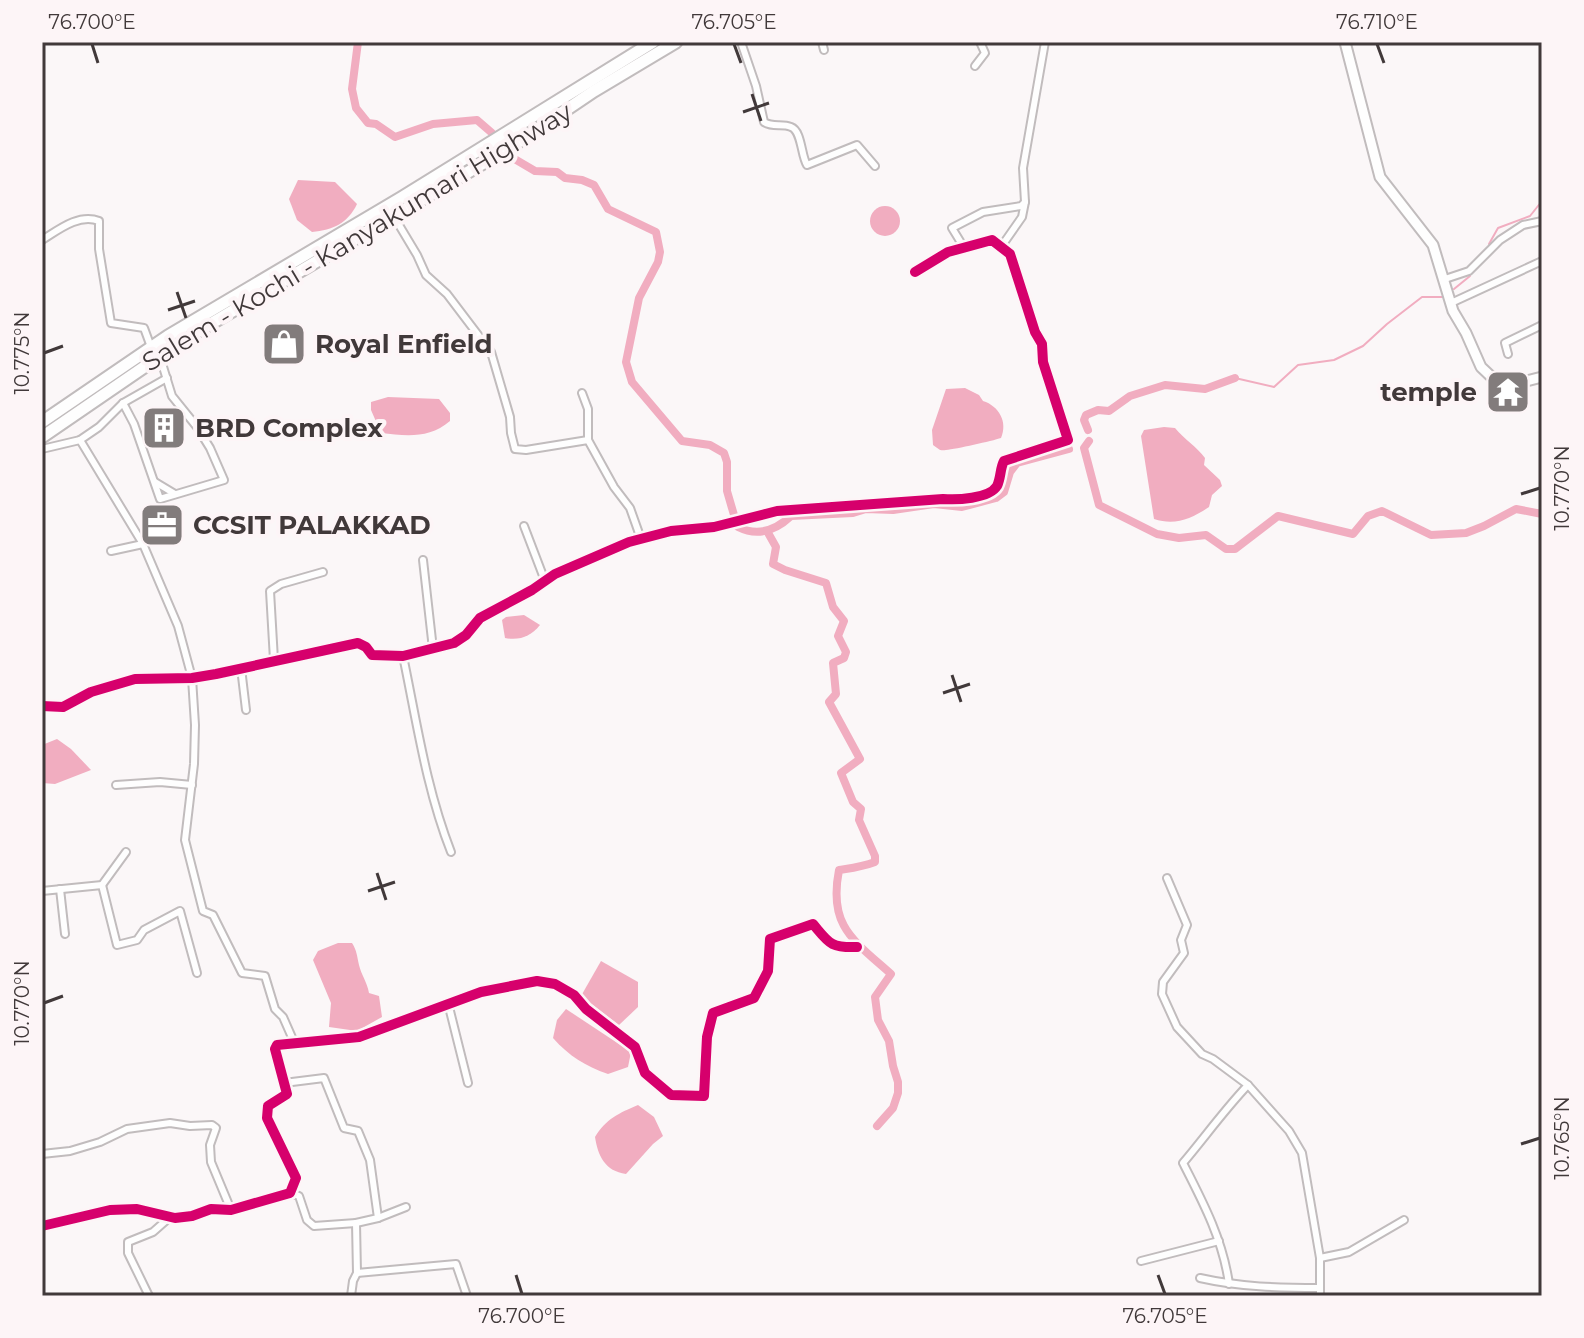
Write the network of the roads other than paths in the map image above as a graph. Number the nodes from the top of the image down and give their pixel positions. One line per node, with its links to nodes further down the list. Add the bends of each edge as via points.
1 (653, 42): 20 (highway, Salem - Kochi - Kanyakumari Highway)
2 (676, 42): 10 (highway, Salem - Kochi - Kanyakumari Highway)
3 (741, 42): 8 (street, via 764,122 792,127 807,165 857,145)
4 (980, 42): 7 (street, via 985,53)
5 (1045, 42): 9 (street, via 1023,168)
6 (1345, 42): 17 (street, via 1380,177 1433,245)
7 (975, 66)
8 (875, 166)
9 (1025, 202): 13 (street, via 983,212 952,228); 14 (street, via 1022,217)
10 (393, 215): 22 (highway, Salem - Kochi - Kanyakumari Highway); 30 (street, via 426,275 491,352 515,449)
11 (1542, 221): 17 (street, via 1523,225 1469,271)
12 (42, 240): 20 (street, via 83,219 99,221 111,323 144,328)
13 (963, 246): 14 (street, via 992,240); 16 (street)
14 (1001, 247): 35 (street, via 1010,254 1042,344 1067,443 1004,461 991,492 959,501 777,511)
15 (1542, 261): 18 (street)
16 (915, 272)
17 (1445, 279): 18 (street)
18 (1451, 303): 23 (street, via 1481,367 1500,385)
19 (1542, 325): 21 (street, via 1505,343)
20 (151, 347): 27 (highway, Salem - Kochi - Kanyakumari Highway)
21 (1508, 354)
22 (160, 357): 24 (street); 28 (highway, Salem - Kochi - Kanyakumari Highway)
23 (1542, 377)
24 (167, 378): 26 (street); 33 (street, via 172,396 204,438 224,480)
25 (582, 393): 30 (street)
26 (123, 403): 29 (street); 32 (street)
27 (42, 422)
28 (42, 437)
29 (80, 440): 31 (street); 36 (street)
30 (588, 440): 35 (street, via 630,508)
31 (42, 449)
32 (155, 482): 33 (street); 33 (street, via 160,499)
33 (175, 494)
34 (524, 526): 40 (street)
35 (641, 539): 40 (street)
36 (143, 544): 37 (street); 45 (street, via 178,626)
37 (111, 551)
38 (423, 560): 41 (street)
39 (323, 572): 43 (street, via 270,591)
40 (545, 581): 41 (street, via 480,618 454,643)
41 (433, 649): 42 (street)
42 (403, 656): 43 (street, via 372,655 358,643); 51 (street, via 421,755)
43 (274, 660): 44 (street)
44 (241, 668): 45 (street); 47 (street)
45 (192, 678): 46 (street, via 135,679 63,707); 49 (street)
46 (42, 706)
47 (246, 710)
48 (116, 785): 49 (street)
49 (192, 785): 60 (street, via 185,840 203,911 213,915 242,973 265,976 275,1009)
50 (126, 852): 53 (street)
51 (451, 852)
52 (1167, 878): 63 (street, via 1187,925 1181,940 1184,953 1163,982 1162,994 1194,1048)
53 (102, 885): 54 (street); 58 (street, via 117,945 137,940 144,930 180,911)
54 (60, 889): 55 (street); 56 (street)
55 (42, 891)
56 (65, 934)
57 (857, 947): 59 (street, via 830,945 813,924 770,939 768,971 754,998 713,1013 704,1096 671,1095 657,1085 645,1073 635,1047 555,984 517,983)
58 (197, 973)
59 (448, 1003): 60 (street, via 359,1037); 62 (street)
60 (294, 1042): 61 (street, via 275,1049)
61 (284, 1083): 65 (street, via 287,1094 268,1106 267,1118 296,1178); 69 (street, via 324,1078 327,1082 344,1128 358,1131 370,1160)
62 (468, 1083)
63 (1248, 1085): 73 (street, via 1183,1163); 74 (street, via 1302,1153)
64 (42, 1154): 67 (street, via 85,1147 127,1129 212,1125 216,1128 211,1162)
65 (290, 1193): 67 (street); 71 (street, via 299,1196 314,1226)
66 (406, 1207): 69 (street)
67 (231, 1210): 68 (street)
68 (170, 1217): 72 (street, via 143,1209 110,1210); 80 (street, via 153,1232 128,1242)
69 (378, 1218): 71 (street)
70 (1404, 1220): 74 (street, via 1349,1252)
71 (356, 1223): 76 (street)
72 (42, 1226)
73 (1219, 1241): 75 (street); 78 (street)
74 (1320, 1258): 79 (street)
75 (1141, 1261)
76 (357, 1273): 81 (street); 82 (street, via 456,1264)
77 (1200, 1278): 78 (street)
78 (1229, 1284): 79 (street)
79 (1320, 1288): 83 (street)
80 (149, 1296)
81 (351, 1296)
82 (467, 1296)
83 (1320, 1296)

